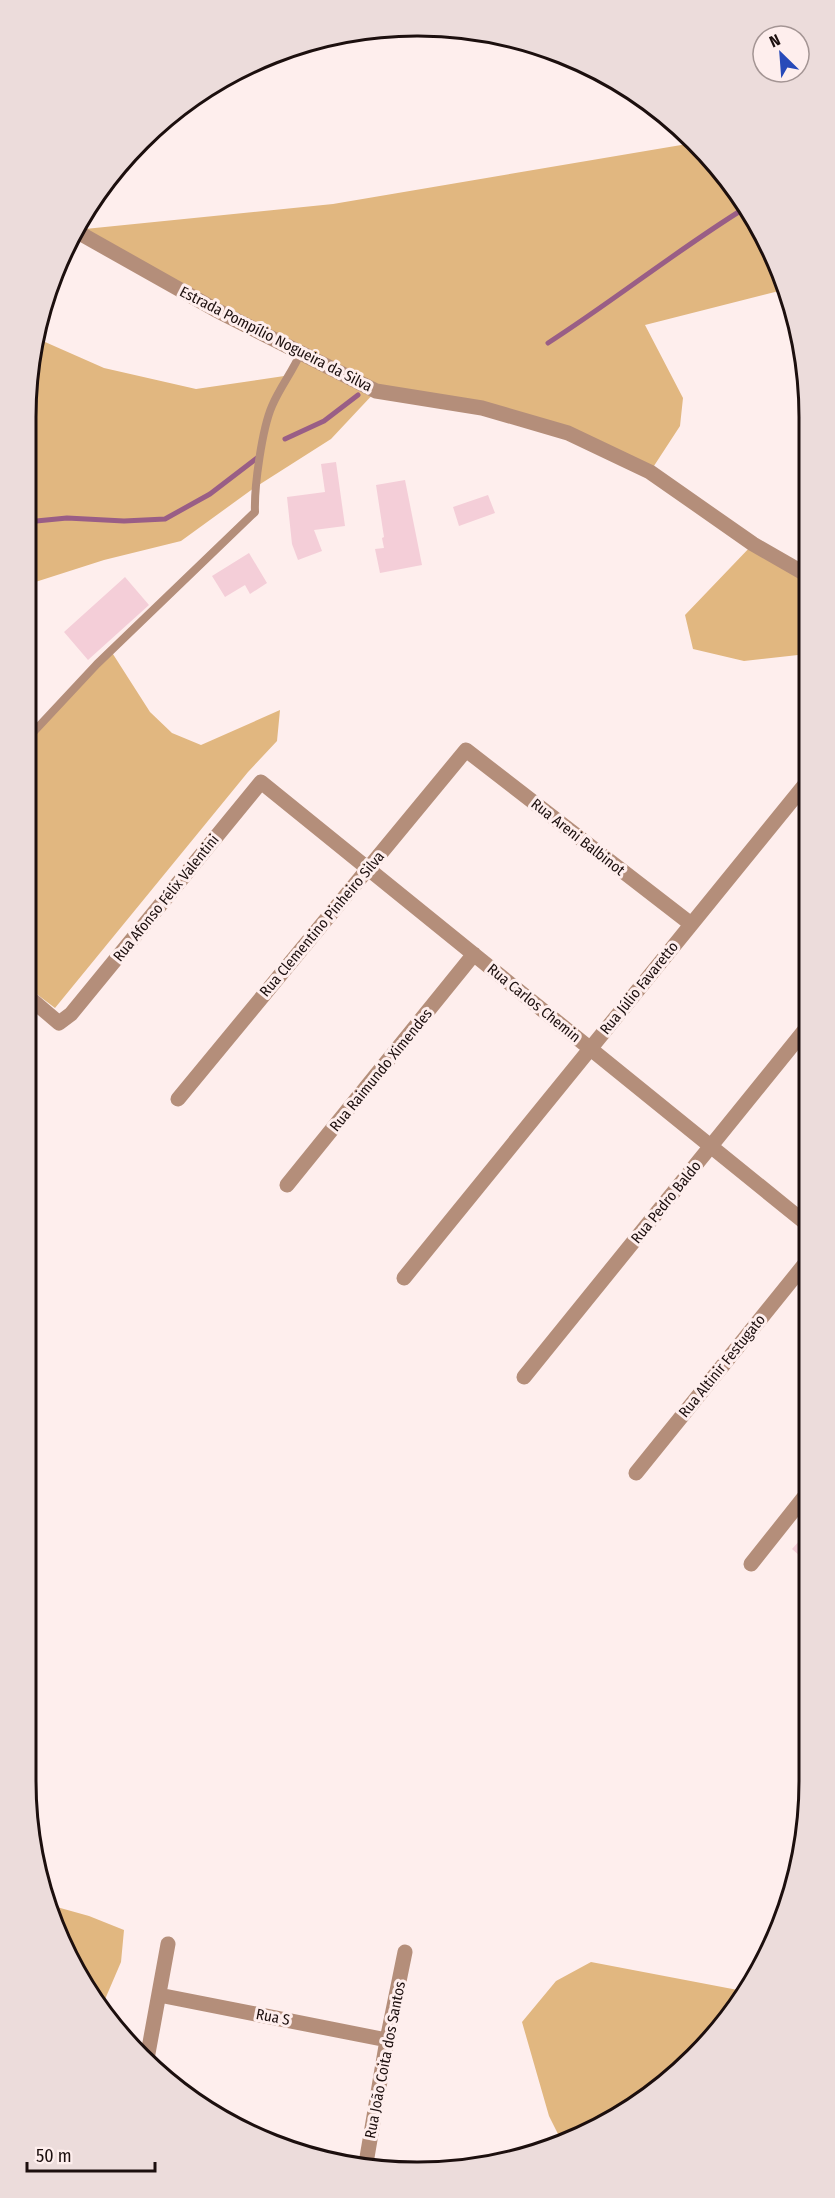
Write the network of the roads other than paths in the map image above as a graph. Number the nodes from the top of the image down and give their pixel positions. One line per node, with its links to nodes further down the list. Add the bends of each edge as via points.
1 (83, 235): 2 (street, Estrada Pompílio Nogueira da Silva, via 216,310)
2 (301, 352): 3 (street, Estrada Pompílio Nogueira da Silva, via 376,392 482,408 568,433 650,472 753,544); 4 (lane, via 272,406 254,488 255,512 97,664)
3 (799, 570)
4 (36, 729)
5 (466, 750): 8 (street, Rua Clementino Pinheiro Silva); 9 (street, Rua Areni Balbinot)
6 (261, 782): 8 (street, Rua Carlos Chemin); 11 (street, Rua Afonso Félix Valentini, via 71,1014 59,1023)
7 (799, 792): 9 (street, Rua Júlio Favaretto)
8 (368, 869): 10 (street, Rua Carlos Chemin); 14 (street, Rua Clementino Pinheiro Silva)
9 (690, 924): 13 (street, Rua Júlio Favaretto)
10 (474, 954): 13 (street, Rua Carlos Chemin); 16 (street, Rua Raimundo Ximendes)
11 (36, 1003)
12 (799, 1037): 15 (street, Rua Pedro Baldo)
13 (590, 1048): 15 (street, Rua Carlos Chemin); 19 (street, Rua Júlio Favaretto)
14 (178, 1099)
15 (711, 1146): 17 (street, Rua Carlos Chemin); 20 (street, Rua Pedro Baldo)
16 (287, 1185)
17 (799, 1217)
18 (799, 1271): 21 (street, Rua Altinir Festugato)
19 (404, 1278)
20 (524, 1377)
21 (636, 1473)
22 (799, 1504): 23 (street)
23 (751, 1564)
24 (168, 1944): 26 (street)
25 (405, 1952): 27 (street, Rua João Coita dos Santos)
26 (159, 1995): 27 (street, Rua S); 28 (street)
27 (387, 2040): 29 (street, Rua João Coita dos Santos)
28 (149, 2051)
29 (366, 2159)

